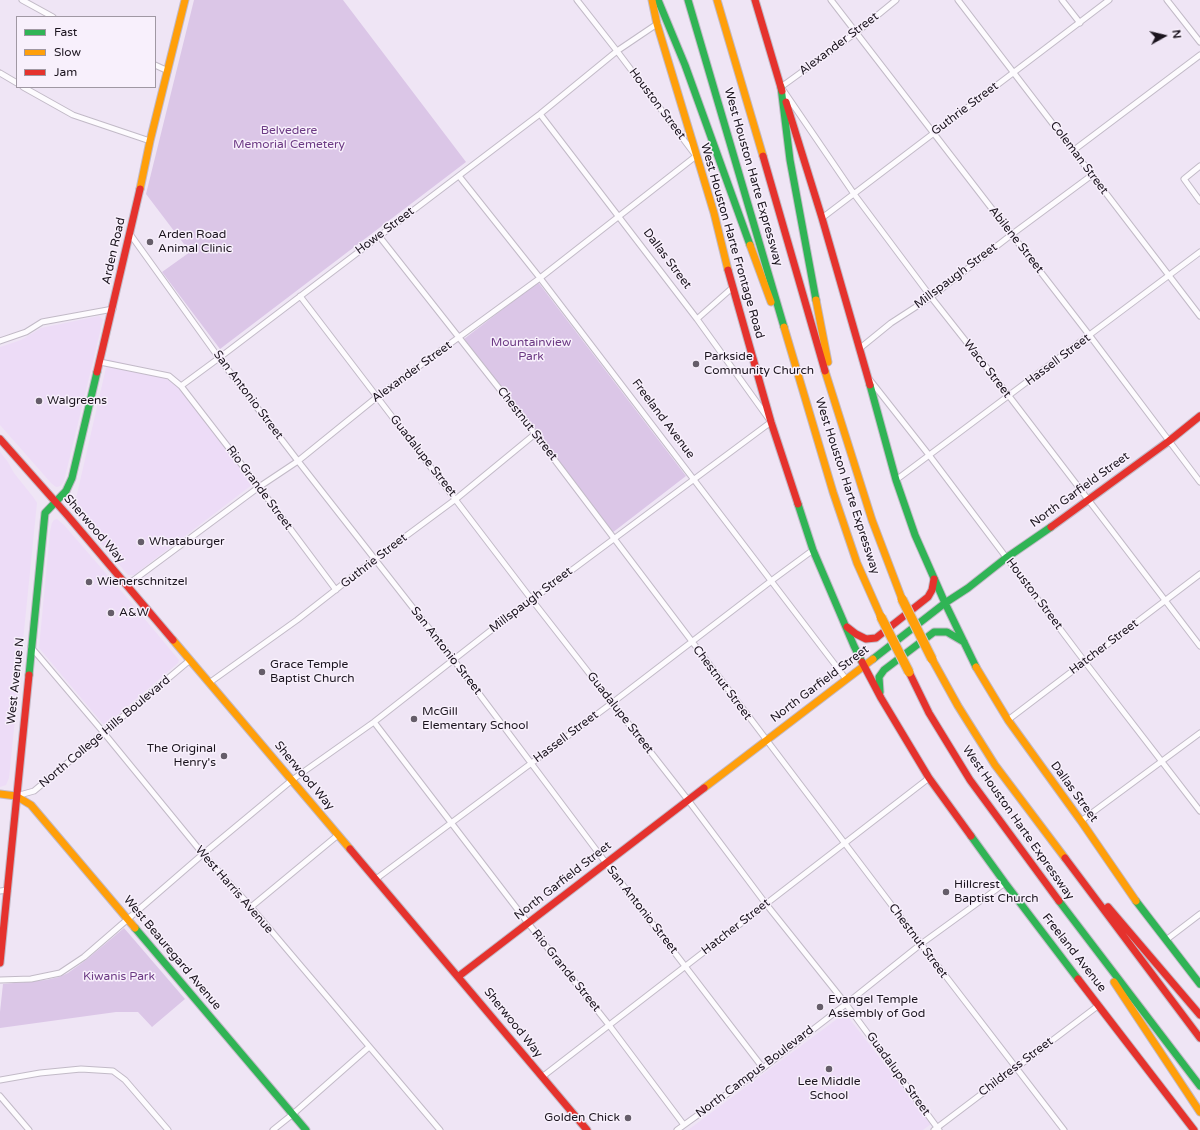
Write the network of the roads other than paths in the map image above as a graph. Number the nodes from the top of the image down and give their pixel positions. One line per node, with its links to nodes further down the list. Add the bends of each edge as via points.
1 (22, 0): 15 (street)
2 (185, 0): 23 (main road, Arden Road)
3 (577, 0): 20 (street, Houston Street)
4 (652, 0): 17 (main road, West Houston Harte Frontage Road)
5 (658, 0): 63 (main road, via 685,65)
6 (688, 0): 63 (main road, West Houston Harte Expressway)
7 (717, 0): 64 (main road, West Houston Harte Expressway)
8 (755, 0): 27 (main road)
9 (831, 0): 18 (street, Abilene Street)
10 (896, 0): 18 (street, Alexander Street)
11 (958, 0): 24 (street, Coleman Street)
12 (1062, 0): 16 (street)
13 (1109, 0): 16 (street, Guthrie Street)
14 (1167, 0): 19 (street)
15 (51, 16)
16 (1080, 23): 24 (street, Guthrie Street)
17 (657, 24): 20 (street, Howe Street); 33 (main road, West Houston Harte Frontage Road)
18 (857, 32): 27 (street, Alexander Street); 30 (street, Abilene Street)
19 (1200, 42)
20 (617, 51): 29 (street, Howe Street); 33 (street, Houston Street)
21 (1200, 54): 32 (street)
22 (156, 65): 23 (street)
23 (168, 71): 31 (main road, Arden Road)
24 (1014, 72): 30 (street, Guthrie Street); 32 (street, Coleman Street)
25 (0, 73): 26 (street)
26 (16, 82)
27 (781, 87): 37 (street, Waco Street); 40 (main road); 64 (main road, via 790,160)
28 (25, 88): 31 (street, via 73,115)
29 (540, 114): 36 (street, Howe Street); 39 (street, Dallas Street)
30 (934, 133): 37 (street, Guthrie Street); 42 (street, Abilene Street)
31 (150, 141): 41 (main road, Arden Road)
32 (1074, 150): 35 (street, Coleman Street)
33 (696, 156): 39 (street, Alexander Street); 47 (main road, West Houston Harte Frontage Road, via 714,213)
34 (1200, 166): 38 (street, via 1184,178)
35 (1092, 175): 42 (street, Millspaugh Street); 45 (street, Coleman Street)
36 (458, 176): 43 (street, Howe Street); 46 (street, Freeland Avenue)
37 (854, 194): 40 (street, Guthrie Street); 49 (street, Waco Street)
38 (1200, 201)
39 (619, 217): 46 (street, Alexander Street); 52 (street, Dallas Street)
40 (822, 218): 56 (main road)
41 (130, 234): 50 (main road, Arden Road); 57 (street, San Antonio Street)
42 (1011, 235): 49 (street, Millspaugh Street); 53 (street, Abilene Street)
43 (379, 236): 48 (street, Howe Street); 54 (street, Chestnut Street)
44 (1200, 252): 45 (street, Hassell Street)
45 (1169, 276): 51 (street, Coleman Street); 53 (street, Hassell Street)
46 (540, 278): 54 (street, Alexander Street); 72 (street, Freeland Avenue)
47 (732, 288): 52 (street); 66 (main road, West Houston Harte Frontage Road)
48 (300, 296): 57 (street, Howe Street); 62 (street, Guadalupe Street)
49 (931, 297): 56 (street, Millspaugh Street, via 891,323); 61 (street, Waco Street)
50 (112, 309): 55 (street, via 42,322 26,332); 58 (main road, Arden Road)
51 (1200, 316)
52 (697, 319): 66 (street, Dallas Street)
53 (1090, 336): 61 (street, Hassell Street); 69 (street, Abilene Street)
54 (459, 338): 62 (street, Alexander Street); 67 (street, Chestnut Street)
55 (0, 342)
56 (859, 349): 59 (main road)
57 (219, 358): 60 (street, Howe Street); 71 (street, San Antonio Street)
58 (100, 362): 60 (street, via 169,376); 78 (main road, Arden Road, via 72,478 66,491)
59 (868, 377): 70 (street, Houston Street); 73 (main road)
60 (181, 386): 75 (street, Rio Grande Street)
61 (1009, 396): 70 (street, Hassell Street); 77 (street, Waco Street)
62 (377, 397): 71 (street, Alexander Street); 76 (street, Guadalupe Street)
63 (805, 400): 129 (main road, West Houston Harte Expressway, bridge, via 855,556 881,617 929,713 970,780)
64 (837, 411): 121 (main road, West Houston Harte Expressway, bridge, via 872,520 902,599 932,659 995,765)
65 (1200, 416): 69 (main road, North Garfield Street)
66 (771, 422): 72 (street, Millspaugh Street); 80 (main road, West Houston Harte Frontage Road)
67 (535, 434): 76 (street, Guthrie Street); 79 (street, Chestnut Street)
68 (0, 438): 78 (main road, Sherwood Way)
69 (1169, 441): 74 (street, Abilene Street); 77 (main road, North Garfield Street)
70 (929, 455): 73 (street, Hassell Street); 81 (street, Houston Street)
71 (298, 461): 75 (street, Alexander Street); 82 (street, San Antonio Street)
72 (693, 479): 79 (street, Millspaugh Street); 85 (street, Freeland Avenue)
73 (896, 480): 84 (main road)
74 (1200, 482)
75 (259, 487): 86 (street, Alexander Street); 87 (street, Rio Grande Street)
76 (456, 498): 82 (street, Guthrie Street); 88 (street, Guadalupe Street)
77 (1088, 501): 81 (main road, North Garfield Street); 89 (street, Waco Street)
78 (55, 502): 86 (main road, Sherwood Way); 95 (main road, West Avenue N, via 45,513)
79 (613, 539): 88 (street, Millspaugh Street); 92 (street, Chestnut Street)
80 (813, 550): 85 (street, Hassell Street); 91 (main road, West Houston Harte Frontage Road)
81 (1006, 558): 90 (main road, North Garfield Street); 98 (street, Houston Street)
82 (375, 559): 87 (street, Guthrie Street); 96 (street, San Antonio Street)
83 (1200, 574): 89 (street, Hatcher Street)
84 (934, 579): 90 (main road); 91 (main road, via 928,597 876,638 866,639)
85 (771, 581): 92 (street, Hassell Street); 100 (street, Freeland Avenue)
86 (127, 585): 97 (main road, Sherwood Way)
87 (336, 590): 101 (street, Guthrie Street)
88 (532, 600): 96 (street, Millspaugh Street); 103 (street, Guadalupe Street)
89 (1165, 600): 94 (street, Waco Street); 98 (street, Hatcher Street)
90 (945, 603): 93 (main road, Dallas Street); 99 (main road, North Garfield Street)
91 (846, 626): 99 (main road, West Houston Harte Frontage Road)
92 (692, 642): 103 (street, Hassell Street); 108 (street, Chestnut Street)
93 (964, 642): 102 (main road, via 948,632 934,632 884,670 880,677); 104 (main road, Dallas Street)
94 (1200, 646)
95 (31, 647): 106 (street, West Harris Avenue); 114 (main road, West Avenue N)
96 (453, 659): 105 (street, Millspaugh Street); 110 (street, San Antonio Street)
97 (190, 660): 101 (main road, Sherwood Way); 106 (street, North College Hills Boulevard)
98 (1084, 662): 104 (street, Hatcher Street); 109 (street, Houston Street)
99 (864, 665): 100 (main road, North Garfield Street); 102 (main road, Freeland Avenue)
100 (846, 679): 108 (main road, North Garfield Street)
101 (209, 683): 112 (main road, Sherwood Way)
102 (881, 698): 111 (main road, Freeland Avenue)
103 (612, 702): 110 (street, Hassell Street); 115 (street, Guadalupe Street)
104 (1008, 720): 117 (main road, Dallas Street)
105 (374, 722): 112 (street, Millspaugh Street); 118 (street, Rio Grande Street)
106 (104, 733): 114 (street, North College Hills Boulevard, via 34,791); 122 (street, West Harris Avenue)
107 (1200, 733): 109 (street)
108 (766, 740): 115 (main road, North Garfield Street); 120 (street, Chestnut Street)
109 (1162, 761): 116 (street, Houston Street); 117 (street)
110 (531, 763): 118 (street, Hassell Street); 123 (street, San Antonio Street)
111 (930, 778): 120 (street, Hatcher Street); 125 (main road, Freeland Avenue)
112 (292, 780): 119 (main road, Sherwood Way); 122 (street, Millspaugh Street)
113 (0, 794): 114 (main road)
114 (16, 796): 126 (main road, West Avenue N); 131 (main road, West Beauregard Avenue, via 31,805)
115 (688, 800): 123 (main road, North Garfield Street); 127 (street, Guadalupe Street)
116 (1200, 811)
117 (1081, 821): 133 (main road, Dallas Street)
118 (450, 823): 124 (street, Hassell Street); 132 (street, Rio Grande Street)
119 (338, 835): 124 (main road, Sherwood Way); 128 (street)
120 (845, 843): 127 (street, Hatcher Street); 134 (street, Chestnut Street)
121 (1057, 847): 142 (main road); 144 (main road, West Houston Harte Expressway)
122 (203, 854): 128 (street, West Harris Avenue); 131 (street, Millspaugh Street)
123 (606, 863): 132 (main road, North Garfield Street); 136 (street, San Antonio Street)
124 (376, 878): 137 (main road, Sherwood Way)
125 (1005, 883): 134 (street, North Campus Boulevard); 141 (main road, Freeland Avenue)
126 (4, 890): 135 (main road, West Avenue N)
127 (766, 904): 136 (street, Hatcher Street); 140 (street, Guadalupe Street)
128 (251, 907): 145 (street, West Harris Avenue)
129 (1066, 911): 150 (main road, West Houston Harte Expressway); 152 (main road)
130 (1200, 914): 133 (street)
131 (128, 919): 138 (street, Millspaugh Street, via 84,957 60,973 31,979); 153 (main road, West Beauregard Avenue)
132 (528, 923): 137 (main road, North Garfield Street); 143 (street, Rio Grande Street)
133 (1166, 940): 139 (main road, Dallas Street)
134 (921, 944): 140 (street, North Campus Boulevard); 147 (street, Chestnut Street)
135 (0, 963)
136 (685, 966): 143 (street, Hatcher Street); 146 (street, San Antonio Street)
137 (459, 976): 148 (main road, Sherwood Way)
138 (0, 980)
139 (1200, 984)
140 (846, 1004): 146 (street, North Campus Boulevard); 155 (street, Guadalupe Street)
141 (1099, 1005): 147 (street, Childress Street); 164 (main road, Freeland Avenue)
142 (1200, 1015)
143 (609, 1025): 148 (street, Hatcher Street); 154 (street, Rio Grande Street)
144 (1200, 1038)
145 (369, 1047): 153 (street); 160 (street, West Harris Avenue)
146 (763, 1068): 154 (street, North Campus Boulevard)
147 (1016, 1068): 155 (street, Childress Street); 163 (street, Chestnut Street)
148 (542, 1077): 161 (main road, Sherwood Way)
149 (0, 1080): 157 (street, via 81,1069 112,1071 126,1080)
150 (1200, 1086)
151 (0, 1096): 156 (street)
152 (1200, 1112)
153 (293, 1114): 158 (street); 159 (main road, West Beauregard Avenue)
154 (684, 1125): 162 (street, North Campus Boulevard)
155 (937, 1129)
156 (29, 1130)
157 (168, 1130)
158 (273, 1130)
159 (306, 1130)
160 (440, 1130)
161 (587, 1130)
162 (677, 1130)
163 (1064, 1130)
164 (1194, 1130)

